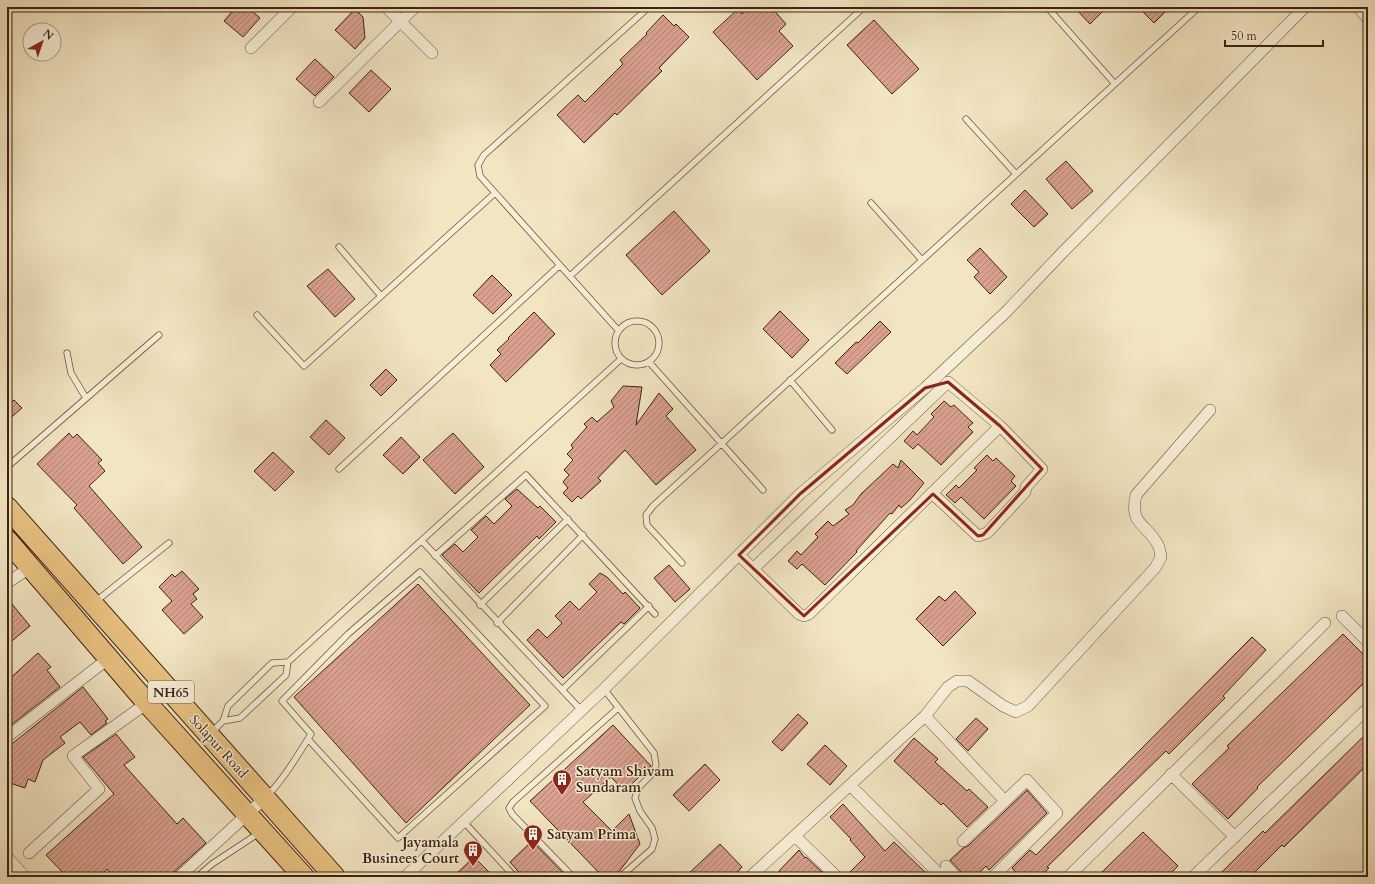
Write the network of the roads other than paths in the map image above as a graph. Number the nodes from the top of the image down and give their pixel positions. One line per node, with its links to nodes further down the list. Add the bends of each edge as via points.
1 (292, 7): 12 (street)
2 (386, 7): 11 (street)
3 (415, 7): 11 (street)
4 (649, 7): 18 (lane, via 484,155 478,165 480,176)
5 (864, 7): 23 (lane)
6 (1047, 7): 14 (lane)
7 (1199, 7): 14 (lane)
8 (1305, 7): 33 (street, via 1006,312)
9 (1358, 7): 10 (street)
10 (1368, 19)
11 (400, 21): 13 (street); 15 (street)
12 (251, 48)
13 (432, 53)
14 (1115, 84): 17 (lane)
15 (319, 102)
16 (966, 119): 17 (lane)
17 (1016, 174): 21 (lane)
18 (495, 193): 22 (lane); 24 (lane)
19 (870, 203): 21 (lane)
20 (339, 247): 24 (lane)
21 (922, 260): 31 (lane)
22 (560, 265): 23 (lane); 40 (lane)
23 (570, 276): 26 (lane)
24 (381, 296): 25 (lane, via 304,366)
25 (258, 315)
26 (618, 330): 29 (lane, via 614,345); 30 (lane, via 631,322 639,321 653,328 657,334 658,349)
27 (159, 335): 34 (lane)
28 (67, 353): 34 (lane, via 70,373)
29 (621, 359): 30 (lane, via 635,365); 47 (lane)
30 (649, 362): 38 (lane)
31 (790, 380): 37 (lane); 38 (lane)
32 (948, 382): 33 (street); 36 (street); 53 (street)
33 (925, 388): 49 (street, via 800,494)
34 (86, 398): 39 (lane)
35 (1210, 410): 71 (street, via 1136,495 1133,508 1136,518 1158,545 1161,557 1155,568 1028,706 1016,712 1003,706 968,681 957,682 948,687)
36 (1000, 426): 42 (street); 42 (street, via 1042,469 1026,487 1025,492 987,533 978,536)
37 (832, 430)
38 (722, 443): 41 (lane); 51 (lane, via 646,515 647,525)
39 (7, 467)
40 (339, 469)
41 (763, 490)
42 (933, 494): 53 (street, via 804,616 799,614)
43 (7, 507): 55 (highway, Solapur Road / NH65)
44 (568, 519): 45 (lane); 50 (lane, via 526,474); 56 (lane)
45 (583, 535): 57 (lane); 60 (lane)
46 (7, 540): 52 (highway, Solapur Road / NH65)
47 (422, 541): 50 (lane); 64 (lane)
48 (168, 543): 55 (lane)
49 (739, 555): 53 (street); 65 (street)
50 (435, 556): 56 (lane)
51 (682, 564)
52 (31, 567): 54 (street); 63 (highway, Solapur Road / NH65)
53 (754, 568)
54 (7, 583)
55 (93, 604): 73 (highway, Solapur Road / NH65)
56 (480, 605): 60 (lane)
57 (648, 606): 58 (lane); 66 (lane)
58 (655, 614)
59 (1342, 616): 62 (street)
60 (497, 623): 66 (lane)
61 (1325, 623): 76 (street)
62 (1368, 642)
63 (109, 658): 67 (highway, Solapur Road / NH65); 74 (street)
64 (288, 662): 72 (lane, via 286,675 240,718); 72 (lane, via 272,663 228,706)
65 (604, 688): 68 (lane); 70 (street)
66 (562, 690): 70 (lane)
67 (147, 702): 80 (highway, Solapur Road / NH65); 86 (street, via 73,756 99,789)
68 (618, 708): 96 (lane, via 509,808); 97 (lane, via 654,752 656,765 652,774 638,788 635,798 640,811 652,828 655,839 652,849)
69 (1368, 708): 84 (street)
70 (581, 710): 81 (street)
71 (925, 716): 77 (street); 79 (street)
72 (224, 721): 73 (lane)
73 (209, 735): 78 (highway, Solapur Road / NH65)
74 (7, 737)
75 (308, 739): 75 (lane, via 311,734 282,701 348,634 420,572 545,706 398,838); 78 (lane, via 284,778)
76 (1171, 774): 84 (street); 103 (street)
77 (850, 785): 83 (street); 100 (street)
78 (265, 798): 80 (street); 93 (highway, Solapur Road / NH65)
79 (1005, 801): 85 (street); 102 (street, via 1027,780 1057,813)
80 (247, 813): 82 (highway, Solapur Road / NH65); 90 (street)
81 (464, 822): 94 (street); 95 (lane)
82 (263, 830): 91 (lane, via 212,864); 92 (highway, Solapur Road / NH65)
83 (795, 836): 98 (street); 99 (street)
84 (1235, 837): 104 (street)
85 (963, 841)
86 (29, 853)
87 (7, 857): 89 (street)
88 (946, 866): 101 (street)
89 (24, 877)
90 (179, 877)
91 (198, 877)
92 (304, 877)
93 (335, 877)
94 (405, 877)
95 (515, 877)
96 (573, 877)
97 (620, 877)
98 (750, 877)
99 (837, 877)
100 (942, 877)
101 (956, 877)
102 (993, 877)
103 (1068, 877)
104 (1193, 877)

